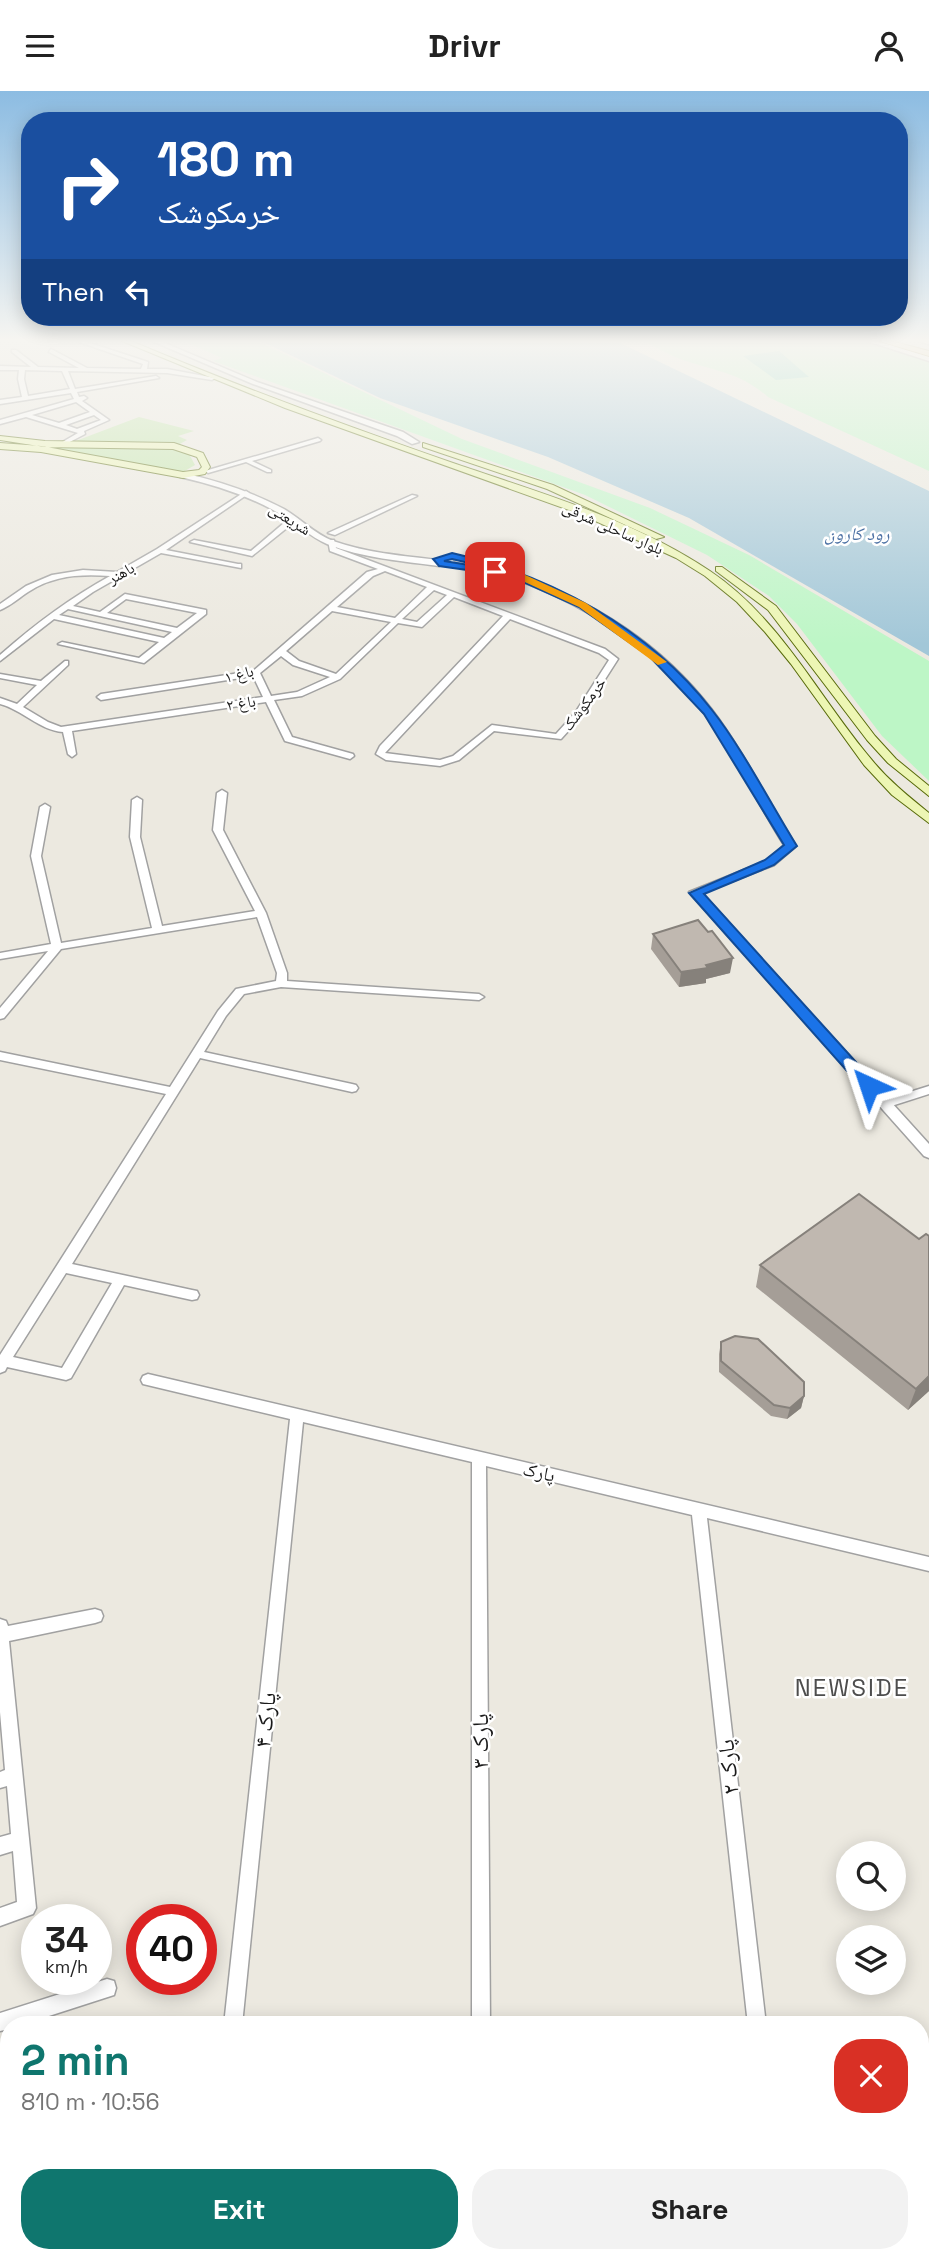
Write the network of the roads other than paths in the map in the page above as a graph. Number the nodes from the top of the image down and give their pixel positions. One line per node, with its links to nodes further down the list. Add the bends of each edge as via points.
1 (45, 442): 6 (main road, شریعتی)
2 (65, 442): 6 (street)
3 (310, 442): 8 (street)
4 (388, 442): 10 (main road, بلوار ساحلی شرقی)
5 (419, 443): 9 (main road, بلوار ساحلی شرقی); 10 (main road, via 459,460)
6 (62, 444): 11 (main road, شریعتی, via 174,446 200,454)
7 (0, 446): 14 (main road, شریعتی)
8 (248, 461): 11 (street); 12 (street)
9 (481, 463): 13 (main road, via 471,467); 58 (main road, بلوار ساحلی شرقی, via 618,516 699,557 758,597 782,619 887,757)
10 (448, 464): 13 (main road, بلوار ساحلی شرقی)
11 (206, 470): 14 (main road, شریعتی); 17 (street, شریعتی)
12 (269, 471)
13 (474, 473): 62 (main road, بلوار ساحلی شرقی, via 602,521 709,574 759,616 869,765)
14 (183, 475): 15 (street, شریعتی)
15 (246, 493): 17 (street, شریعتی); 20 (street, باهنر)
16 (414, 496): 18 (street)
17 (298, 517): 18 (street, شریعتی); 18 (street, شریعتی); 19 (street, via 252,554)
18 (327, 535): 22 (street, خرمکوشک, via 333,549); 75 (street, شریعتی, via 390,557 455,562 526,579 583,605 681,681 708,712 790,846 770,863 695,893)
19 (194, 542)
20 (160, 551): 21 (street); 23 (street, باهنر)
21 (237, 566)
22 (384, 569): 24 (street, خرمکوشک); 29 (street, باغ ۱, via 370,574)
23 (118, 574): 27 (street, باهنر); 28 (street, via 78,570 60,574 36,583)
24 (432, 587): 25 (street, خرمکوشک); 36 (street, باغ ۲)
25 (452, 595): 33 (street, خرمکوشک); 36 (street, via 419,625)
26 (163, 604): 30 (street); 31 (street, via 125,596); 37 (street, via 203,612)
27 (68, 607): 31 (street); 34 (street, باهنر)
28 (0, 608)
29 (330, 608): 36 (street); 43 (street, باغ ۱)
30 (155, 610)
31 (100, 615): 35 (street)
32 (146, 616): 35 (street)
33 (508, 616): 33 (street, خرمکوشک, via 614,659 558,737 492,728 456,758 440,763 380,754)
34 (55, 617): 38 (street); 45 (street, باهنر)
35 (138, 622): 37 (street)
36 (394, 623): 49 (street, باغ ۲)
37 (178, 631): 40 (street)
38 (125, 633): 39 (street); 40 (street)
39 (117, 639)
40 (165, 641): 44 (street, via 141,661)
41 (62, 644): 44 (street)
42 (109, 646): 44 (street)
43 (280, 651): 47 (street, باغ ۱); 49 (street, via 296,663)
44 (101, 652)
45 (0, 659)
46 (65, 663): 50 (street)
47 (256, 673): 51 (street, باغ ۱); 52 (street)
48 (0, 676): 50 (street)
49 (337, 677): 52 (street, باغ ۲, via 299,694)
50 (43, 684): 54 (street)
51 (101, 697)
52 (268, 699): 55 (street, باغ ۲); 57 (street, via 288,739)
53 (0, 701): 54 (street)
54 (20, 705): 55 (street, via 50,728)
55 (67, 730): 56 (street)
56 (72, 754)
57 (350, 756)
58 (929, 792)
59 (222, 793): 63 (street, via 218,830)
60 (137, 800): 64 (street, via 135,837)
61 (45, 807): 65 (street, via 36,856)
62 (929, 820)
63 (261, 913): 64 (street); 67 (street, via 282,972)
64 (158, 930): 65 (street)
65 (57, 947): 66 (street); 69 (street)
66 (0, 956)
67 (281, 984): 68 (street); 70 (street, via 240,991)
68 (479, 997)
69 (0, 1015)
70 (197, 1054): 72 (street); 74 (street)
71 (0, 1056): 74 (street)
72 (352, 1088)
73 (929, 1090): 75 (street)
74 (173, 1091): 77 (street)
75 (885, 1104): 76 (street)
76 (929, 1153)
77 (63, 1268): 78 (street); 80 (street)
78 (120, 1280): 79 (street); 80 (street, via 66,1374)
79 (192, 1295)
80 (2, 1364)
81 (148, 1380): 82 (street, پارک)
82 (297, 1416): 83 (street, پارک); 95 (street, پارک ۴)
83 (479, 1458): 84 (street, پارک); 96 (street, پارک ۳)
84 (699, 1510): 85 (street, پارک); 97 (street, پارک ۲)
85 (929, 1564)
86 (95, 1616): 87 (street)
87 (1, 1630): 88 (street)
88 (4, 1715): 89 (street)
89 (7, 1778): 90 (street)
90 (21, 1840): 91 (street); 92 (street, via 27,1908)
91 (0, 1846)
92 (0, 1917)
93 (88, 1995): 94 (street)
94 (19, 2016)
95 (234, 2016)
96 (481, 2016)
97 (756, 2016)

